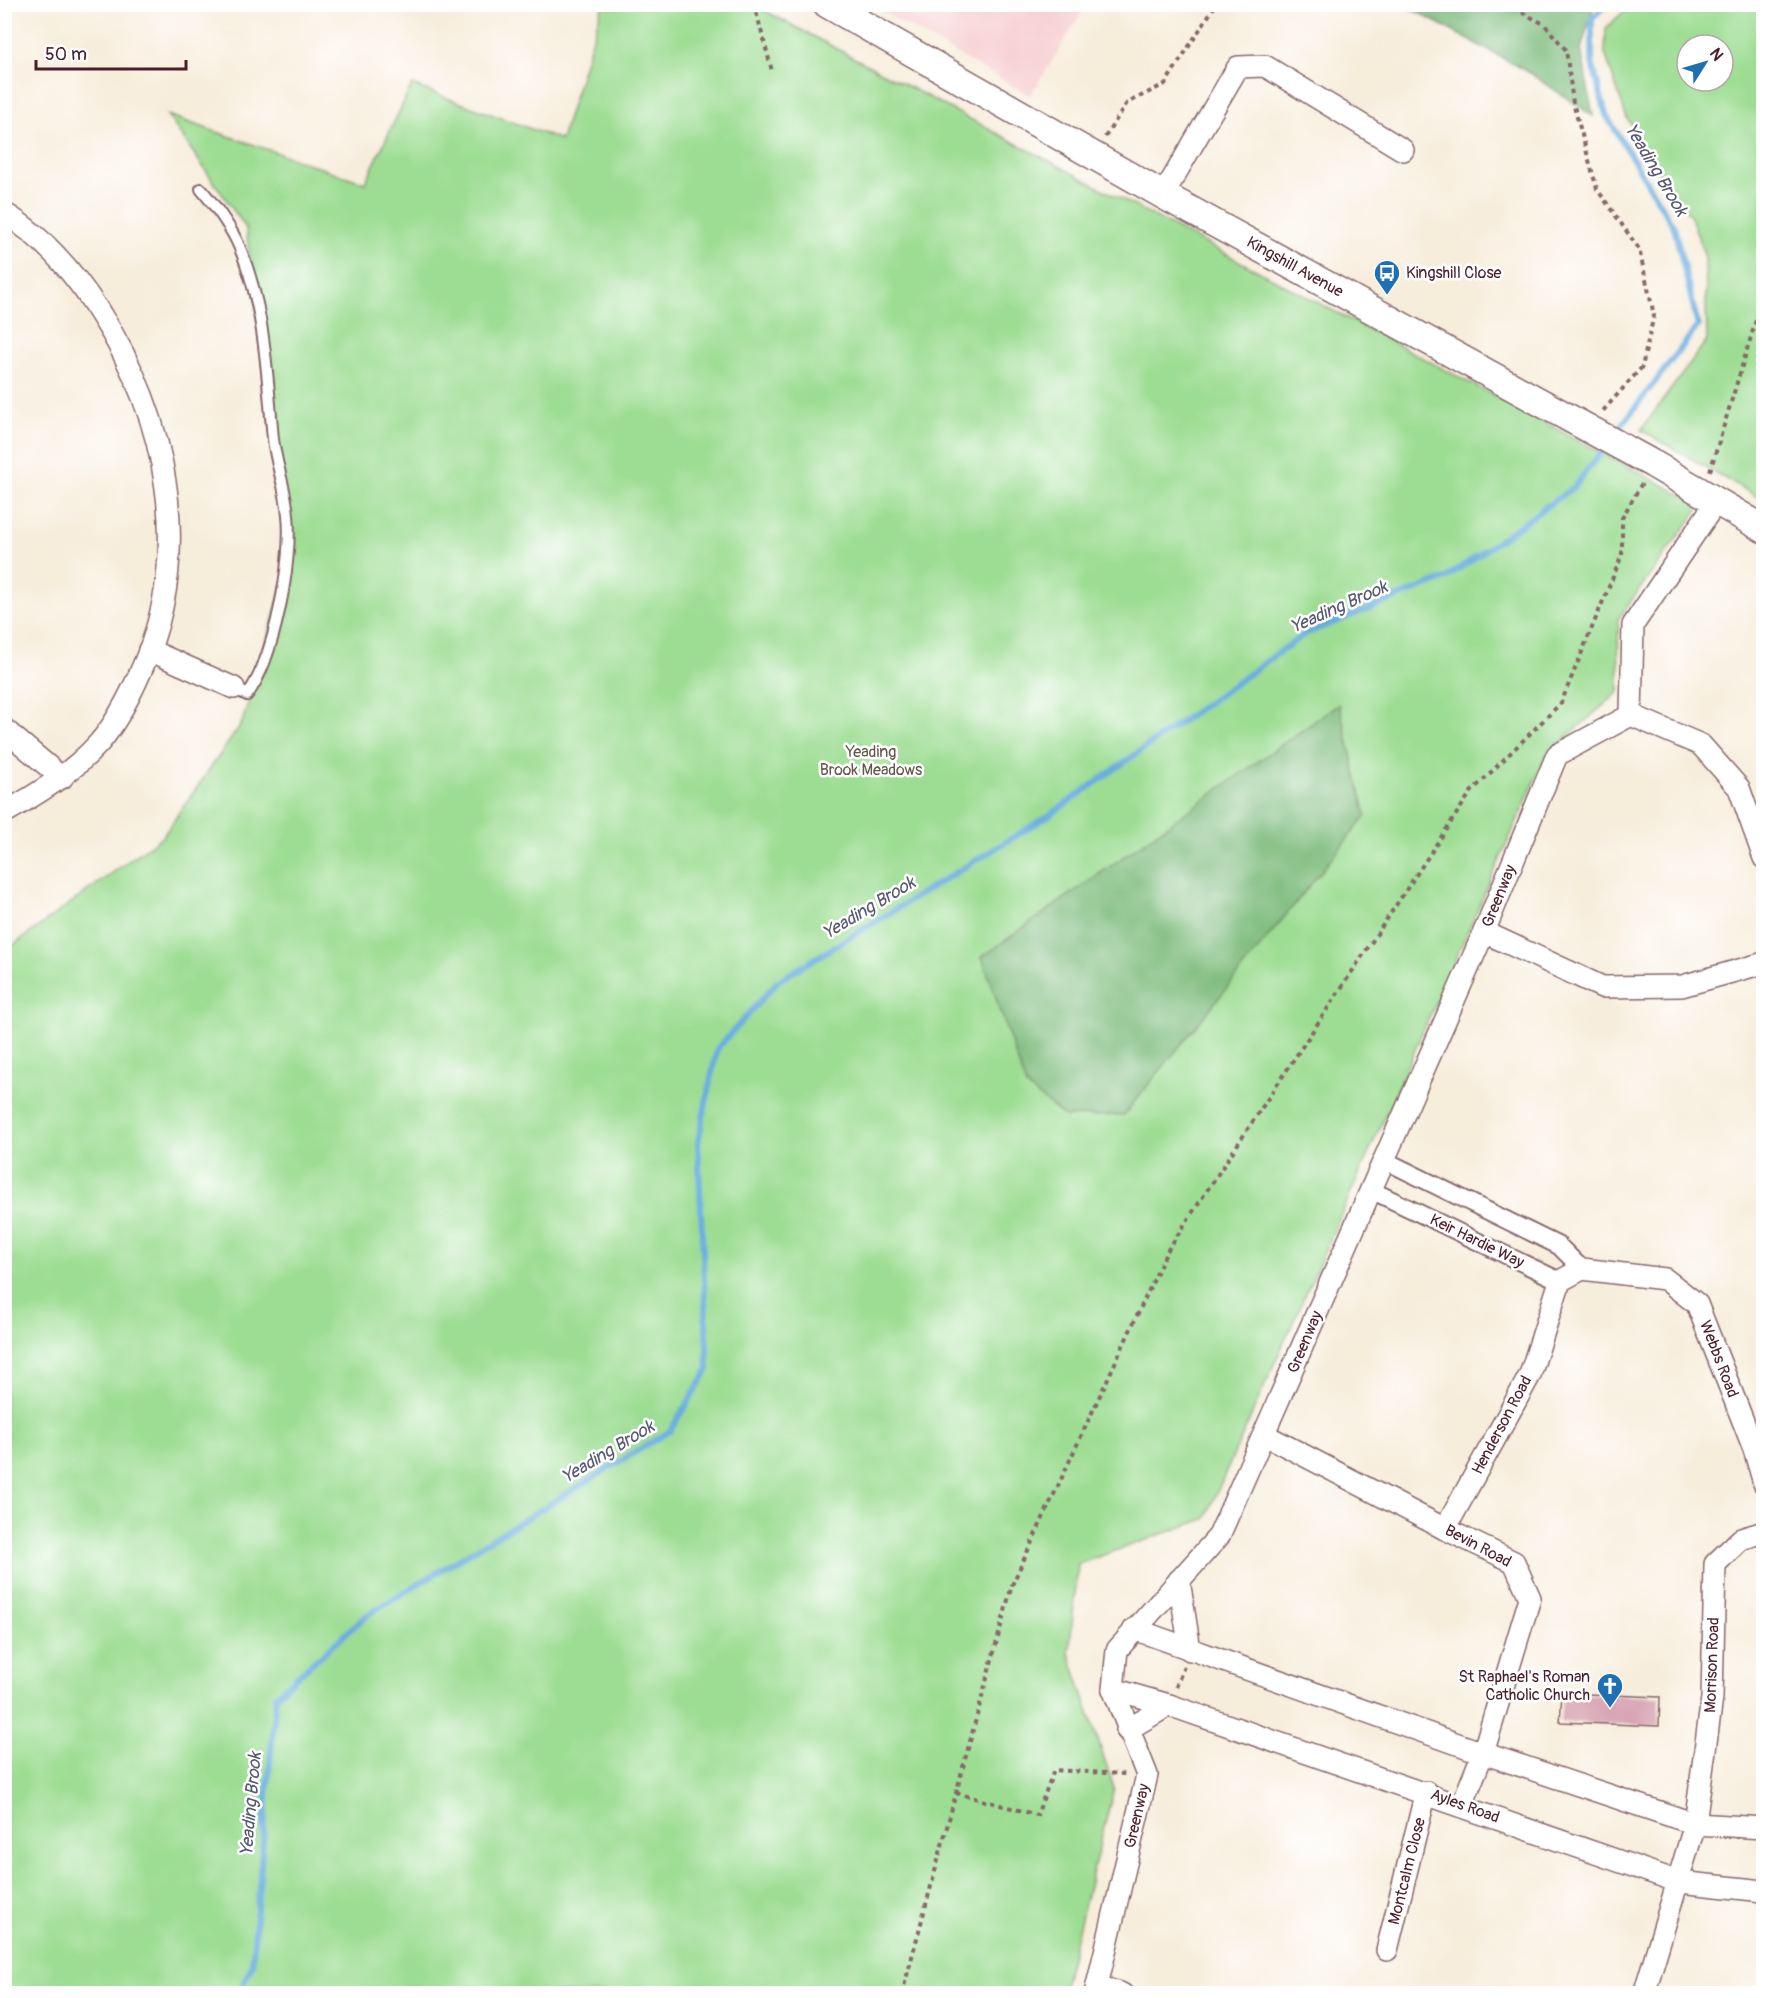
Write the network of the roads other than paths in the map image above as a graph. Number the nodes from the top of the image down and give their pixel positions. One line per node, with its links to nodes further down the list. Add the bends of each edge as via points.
1 (827, 4): 4 (street, Kingshill Avenue)
2 (1403, 150): 4 (street, via 1265,66 1238,67)
3 (201, 189): 9 (lane, via 224,218 239,246 252,285 273,442 289,517 288,548 268,655 259,679 247,695)
4 (1163, 195): 6 (street, Kingshill Avenue)
5 (4, 213): 8 (street, via 41,241 92,301 129,362 154,430 166,486 170,545 164,600)
6 (1708, 497): 7 (street, Kingshill Avenue); 10 (street, via 1633,625)
7 (1764, 529)
8 (149, 650): 9 (street); 12 (street, via 112,725)
9 (234, 688)
10 (1631, 716): 14 (street, via 1701,745 1739,788); 15 (street, Greenway, via 1557,755)
11 (4, 729): 12 (street)
12 (62, 778): 13 (street)
13 (4, 813)
14 (1764, 858)
15 (1484, 932): 16 (street, via 1602,987 1682,986); 17 (street, Greenway)
16 (1764, 963)
17 (1384, 1160): 18 (street, Greenway); 19 (street, Keir Hardie Way, via 1559,1246)
18 (1371, 1190): 20 (street, Keir Hardie Way); 21 (street, Greenway)
19 (1582, 1269): 20 (street); 22 (street, Webbs Road, via 1665,1278 1697,1304)
20 (1560, 1281): 23 (street, Henderson Road, via 1530,1376)
21 (1265, 1436): 23 (street, Bevin Road); 25 (street, Greenway, via 1219,1536)
22 (1764, 1483)
23 (1445, 1529): 31 (street, Bevin Road, via 1515,1562 1530,1598)
24 (1764, 1532): 34 (street, Morrison Road, via 1741,1539 1715,1564 1712,1698)
25 (1179, 1580): 26 (street, Greenway); 27 (street)
26 (1134, 1629): 27 (street); 28 (street, Greenway, via 1117,1650)
27 (1190, 1650): 31 (street)
28 (1113, 1689): 29 (street, Ayles Road); 30 (street, Greenway)
29 (1169, 1704): 30 (street); 32 (street, Ayles Road)
30 (1127, 1730): 39 (street, Greenway, via 1147,1775)
31 (1484, 1753): 33 (street, Bevin Road); 34 (street)
32 (1426, 1792): 33 (street, Ayles Road); 38 (street, Montcalm Close)
33 (1462, 1806): 36 (street, Ayles Road)
34 (1695, 1824): 35 (street); 36 (street, Morrison Road)
35 (1764, 1828)
36 (1679, 1882): 37 (street, Ayles Road); 41 (street, Morrison Road)
37 (1764, 1891)
38 (1387, 1950)
39 (1096, 1990): 40 (street)
40 (1122, 1994)
41 (1644, 1994)

